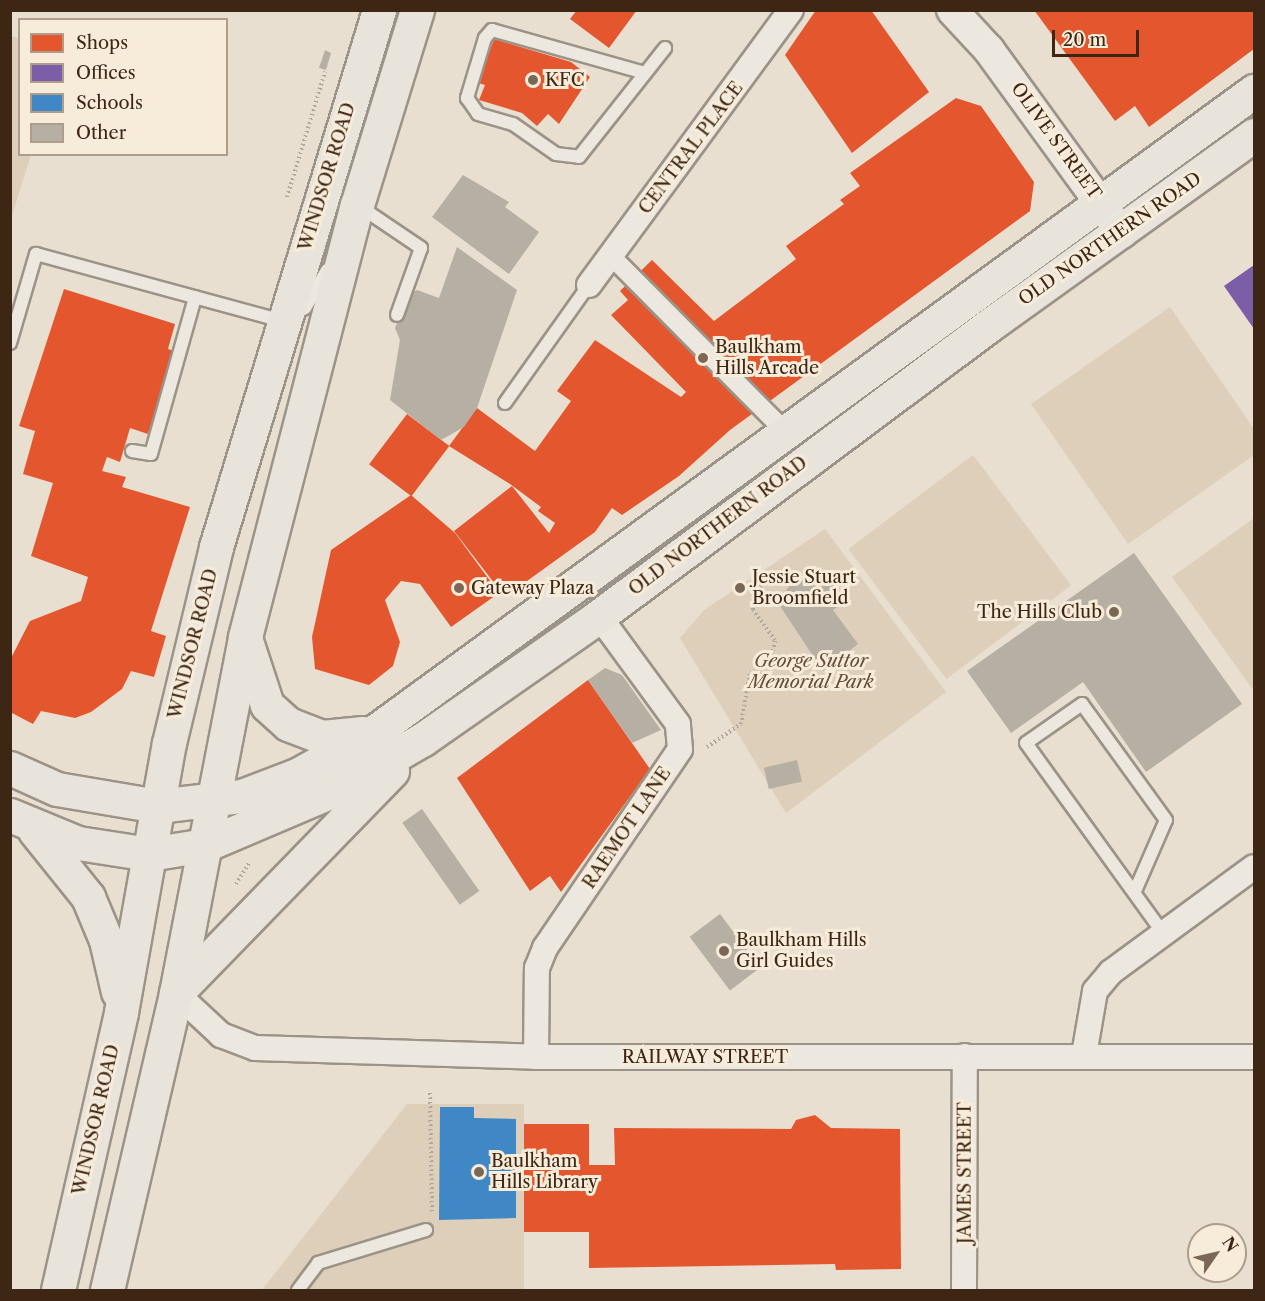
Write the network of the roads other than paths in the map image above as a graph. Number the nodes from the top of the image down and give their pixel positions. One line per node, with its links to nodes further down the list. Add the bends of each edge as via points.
1 (379, 10): 18 (main road, WINDSOR ROAD)
2 (417, 10): 12 (main road, WINDSOR ROAD)
3 (791, 10): 14 (street, CENTRAL PLACE)
4 (952, 10): 7 (street, OLIVE STREET)
5 (970, 10): 7 (street, OLIVE STREET)
6 (665, 48): 8 (lane)
7 (989, 50): 11 (street, OLIVE STREET)
8 (645, 72): 8 (lane, via 504,30 485,38 467,98 471,110 513,124 556,154 579,157)
9 (1254, 91): 11 (main road, OLD NORTHERN ROAD)
10 (1254, 135): 13 (main road, OLD NORTHERN ROAD)
11 (1101, 204): 13 (street, OLIVE STREET); 21 (main road, OLD NORTHERN ROAD)
12 (357, 205): 17 (lane, via 421,248); 18 (lane, via 306,308); 24 (main road, WINDSOR ROAD)
13 (1122, 233): 23 (main road, OLD NORTHERN ROAD, via 988,326)
14 (611, 256): 15 (street, CENTRAL PLACE); 21 (street)
15 (590, 285): 20 (lane)
16 (195, 297): 18 (lane); 19 (lane, via 36,254); 22 (lane, via 151,454)
17 (397, 315)
18 (283, 321): 29 (main road, WINDSOR ROAD, via 216,547)
19 (10, 343)
20 (506, 403)
21 (788, 434): 25 (main road, OLD NORTHERN ROAD)
22 (132, 451)
23 (599, 616): 26 (main road, OLD NORTHERN ROAD); 40 (street, RAEMOT LANE, via 678,724 680,749 546,948 537,968)
24 (245, 637): 25 (main road, via 267,705 288,724 322,737); 28 (main road, WINDSOR ROAD)
25 (374, 732): 28 (main road, OLD NORTHERN ROAD, via 299,774)
26 (423, 739): 31 (main road, OLD NORTHERN ROAD, via 337,789); 36 (main road)
27 (10, 768): 29 (main road, OLD NORTHERN ROAD, via 57,789)
28 (213, 801): 29 (main road, OLD NORTHERN ROAD); 31 (main road, WINDSOR ROAD)
29 (158, 806): 32 (main road, WINDSOR ROAD)
30 (20, 821): 32 (main road, OLD NORTHERN ROAD, via 78,843); 37 (main road, via 55,850 93,907 106,940)
31 (205, 845): 32 (main road, OLD NORTHERN ROAD); 36 (main road, WINDSOR ROAD)
32 (149, 854): 37 (main road, WINDSOR ROAD)
33 (1254, 867): 35 (street)
34 (1135, 891): 34 (lane, via 1026,743 1082,704 1166,820); 35 (lane)
35 (1163, 933): 38 (street, via 1095,991)
36 (176, 993): 40 (street, RAILWAY STREET, via 233,1043); 44 (main road, WINDSOR ROAD)
37 (121, 1011): 43 (main road, WINDSOR ROAD)
38 (1084, 1055): 39 (street, RAILWAY STREET); 41 (street, RAILWAY STREET)
39 (966, 1056): 40 (street, RAILWAY STREET); 46 (street, JAMES STREET)
40 (537, 1057)
41 (1254, 1057)
42 (426, 1230): 45 (lane, via 318,1263)
43 (58, 1290)
44 (107, 1290)
45 (298, 1290)
46 (964, 1290)

